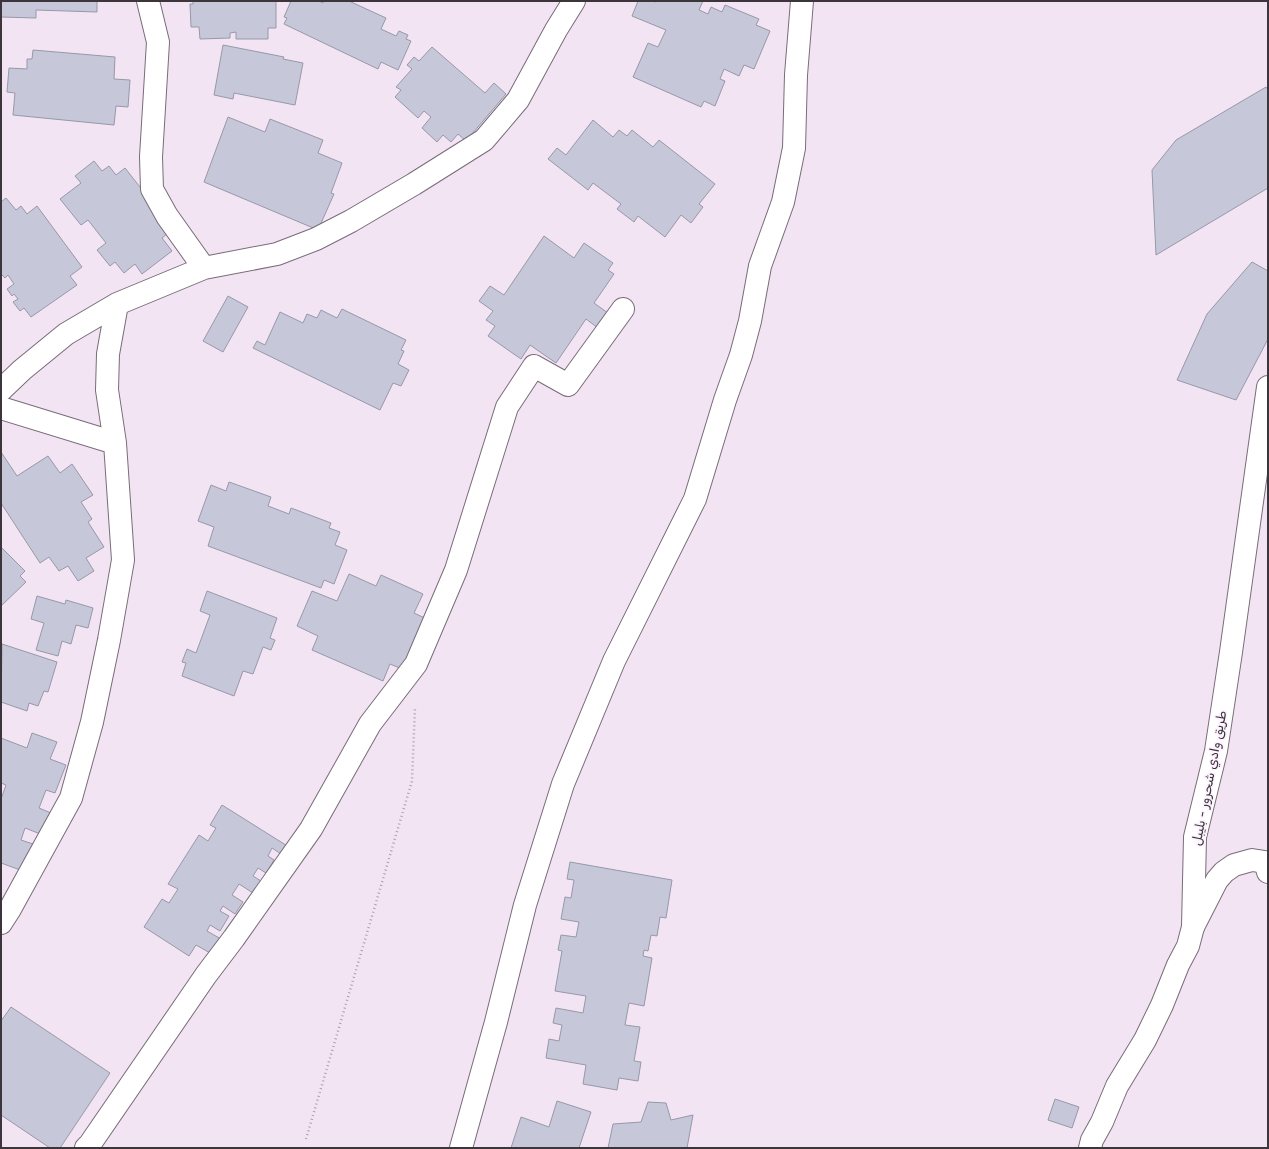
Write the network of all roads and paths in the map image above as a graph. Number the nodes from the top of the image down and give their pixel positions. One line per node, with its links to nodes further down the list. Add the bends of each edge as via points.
1 (148, 1): 4 (street, via 158,42 151,157 152,189 167,216)
2 (574, 1): 4 (street, via 518,100 484,140 316,239 277,254)
3 (802, 1): 17 (street, via 794,148 783,202 760,266 741,355 695,499 614,661 563,784 525,905)
4 (204, 268): 5 (street)
5 (117, 304): 8 (street, via 66,334); 10 (street, via 108,354 107,390)
6 (623, 309): 16 (street, via 568,386 534,366 507,407 456,570 416,664 370,724 311,829 206,974)
7 (1268, 387): 14 (street, طريق وادي شحرور - بليبل, via 1216,751 1195,837)
8 (1, 390)
9 (1, 408): 10 (street)
10 (114, 443): 13 (street, via 123,560 110,640 92,722 71,798)
11 (415, 703): 15 (path, via 412,781)
12 (1267, 864): 14 (street, via 1252,860 1234,865 1224,872 1217,880)
13 (1, 923)
14 (1193, 927): 18 (street, طريق وادي شحرور - بليبل, via 1188,946 1162,1005 1145,1040 1117,1086)
15 (306, 1139)
16 (86, 1148)
17 (461, 1148)
18 (1090, 1148)

